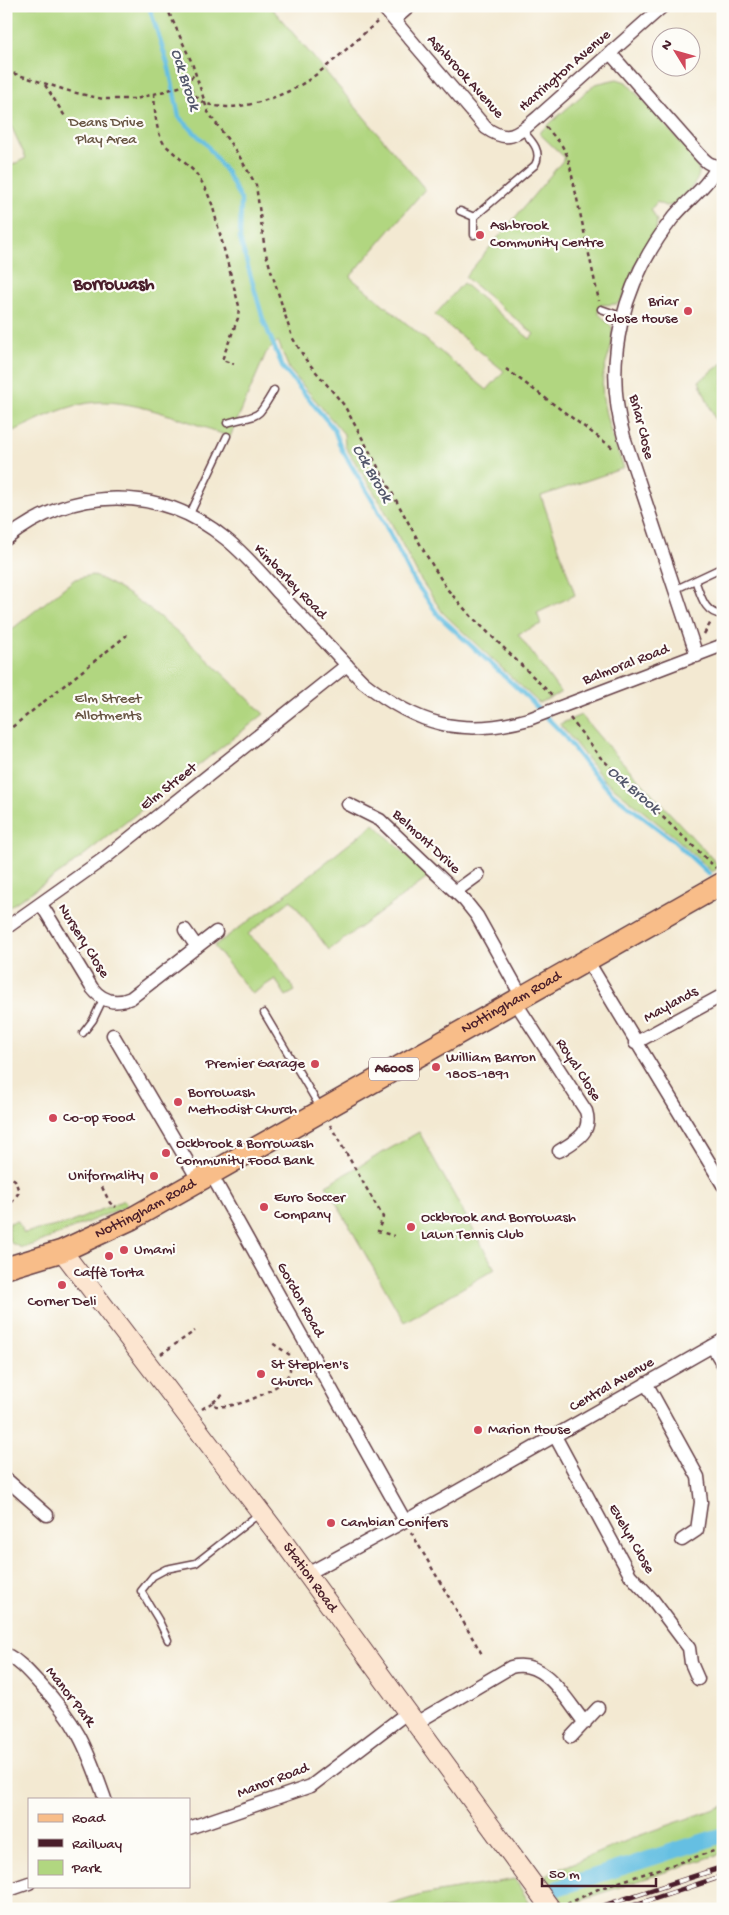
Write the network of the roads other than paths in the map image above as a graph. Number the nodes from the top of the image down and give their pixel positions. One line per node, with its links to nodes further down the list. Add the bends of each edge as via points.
1 (410, 6): 3 (street)
2 (663, 6): 4 (street, Harrington Avenue)
3 (388, 13): 6 (street, Ashbrook Avenue, via 486,128 502,137)
4 (610, 53): 5 (street, Harrington Avenue); 7 (street, via 708,164)
5 (522, 130): 6 (street, Harrington Avenue); 9 (lane, via 536,147 538,160)
6 (509, 137)
7 (720, 166): 12 (street, Briar Close, via 659,236 636,278)
8 (460, 212): 9 (lane)
9 (474, 217): 10 (lane)
10 (474, 235)
11 (601, 309): 12 (lane)
12 (621, 316): 20 (street, Briar Close, via 615,390 618,414)
13 (274, 390): 14 (lane, via 261,413 248,420)
14 (226, 423)
15 (227, 436): 16 (lane)
16 (189, 516): 17 (street, Kimberley Road, via 150,501 130,498 84,501 39,518); 24 (street, Kimberley Road, via 227,539)
17 (6, 539)
18 (723, 567): 19 (lane)
19 (695, 580): 20 (lane); 21 (lane, via 707,608 713,614)
20 (674, 590): 23 (street, Briar Close)
21 (723, 615)
22 (723, 645): 23 (street, Balmoral Road)
23 (697, 656): 25 (street, Balmoral Road)
24 (347, 665): 25 (street, Kimberley Road, via 363,682 392,703 436,724 469,729 506,725); 30 (street, Elm Street, via 157,817)
25 (535, 717)
26 (348, 804): 29 (street, Belmont Drive, via 380,820)
27 (478, 875): 29 (street, Belmont Drive)
28 (723, 883): 35 (main road, Nottingham Road / A6005)
29 (456, 891): 37 (street, Belmont Drive, via 477,916)
30 (41, 904): 31 (street, Elm Street); 38 (street, Nursery Close, via 92,988)
31 (6, 928)
32 (185, 930): 34 (street)
33 (216, 932): 34 (street, Nursery Close)
34 (197, 947): 38 (street, Nursery Close, via 131,998 117,1002)
35 (587, 960): 37 (main road, Nottingham Road / A6005); 42 (street)
36 (723, 995): 42 (street, Maylands)
37 (518, 998): 43 (main road, Nottingham Road / A6005); 44 (street, Royal Close, via 586,1111 589,1124 583,1135)
38 (103, 999): 40 (lane)
39 (264, 1013): 43 (lane)
40 (84, 1033)
41 (113, 1035): 46 (street, Gordon Road)
42 (636, 1044): 45 (street)
43 (322, 1110): 46 (main road, Nottingham Road / A6005)
44 (559, 1151)
45 (718, 1167): 47 (street)
46 (205, 1178): 48 (main road, Nottingham Road / A6005, via 131,1219); 57 (street, Gordon Road)
47 (723, 1185)
48 (62, 1251): 49 (main road, A6005); 55 (main road, Station Road)
49 (6, 1268)
50 (718, 1343): 51 (street); 52 (street, Central Avenue)
51 (723, 1364)
52 (646, 1383): 53 (street, Central Avenue); 58 (street, via 698,1477 701,1502 697,1530)
53 (555, 1436): 57 (street, Central Avenue); 62 (street, Evelyn Close, via 630,1574 689,1648)
54 (6, 1479): 56 (street)
55 (261, 1513): 59 (main road, Station Road); 60 (lane, via 196,1563 166,1569 142,1586 141,1591)
56 (48, 1515)
57 (405, 1521): 59 (street, Central Avenue)
58 (682, 1540)
59 (307, 1574): 64 (main road, Station Road)
60 (168, 1640)
61 (6, 1654): 67 (street, Manor Park, via 24,1666 74,1724)
62 (698, 1679)
63 (598, 1708): 65 (street)
64 (412, 1718): 65 (street, Manor Road, via 520,1665 543,1672); 68 (street, Manor Road, via 311,1786); 71 (main road, Station Road)
65 (585, 1723): 66 (street)
66 (571, 1737)
67 (105, 1798)
68 (190, 1828)
69 (28, 1883): 70 (street)
70 (6, 1891)
71 (555, 1908)

